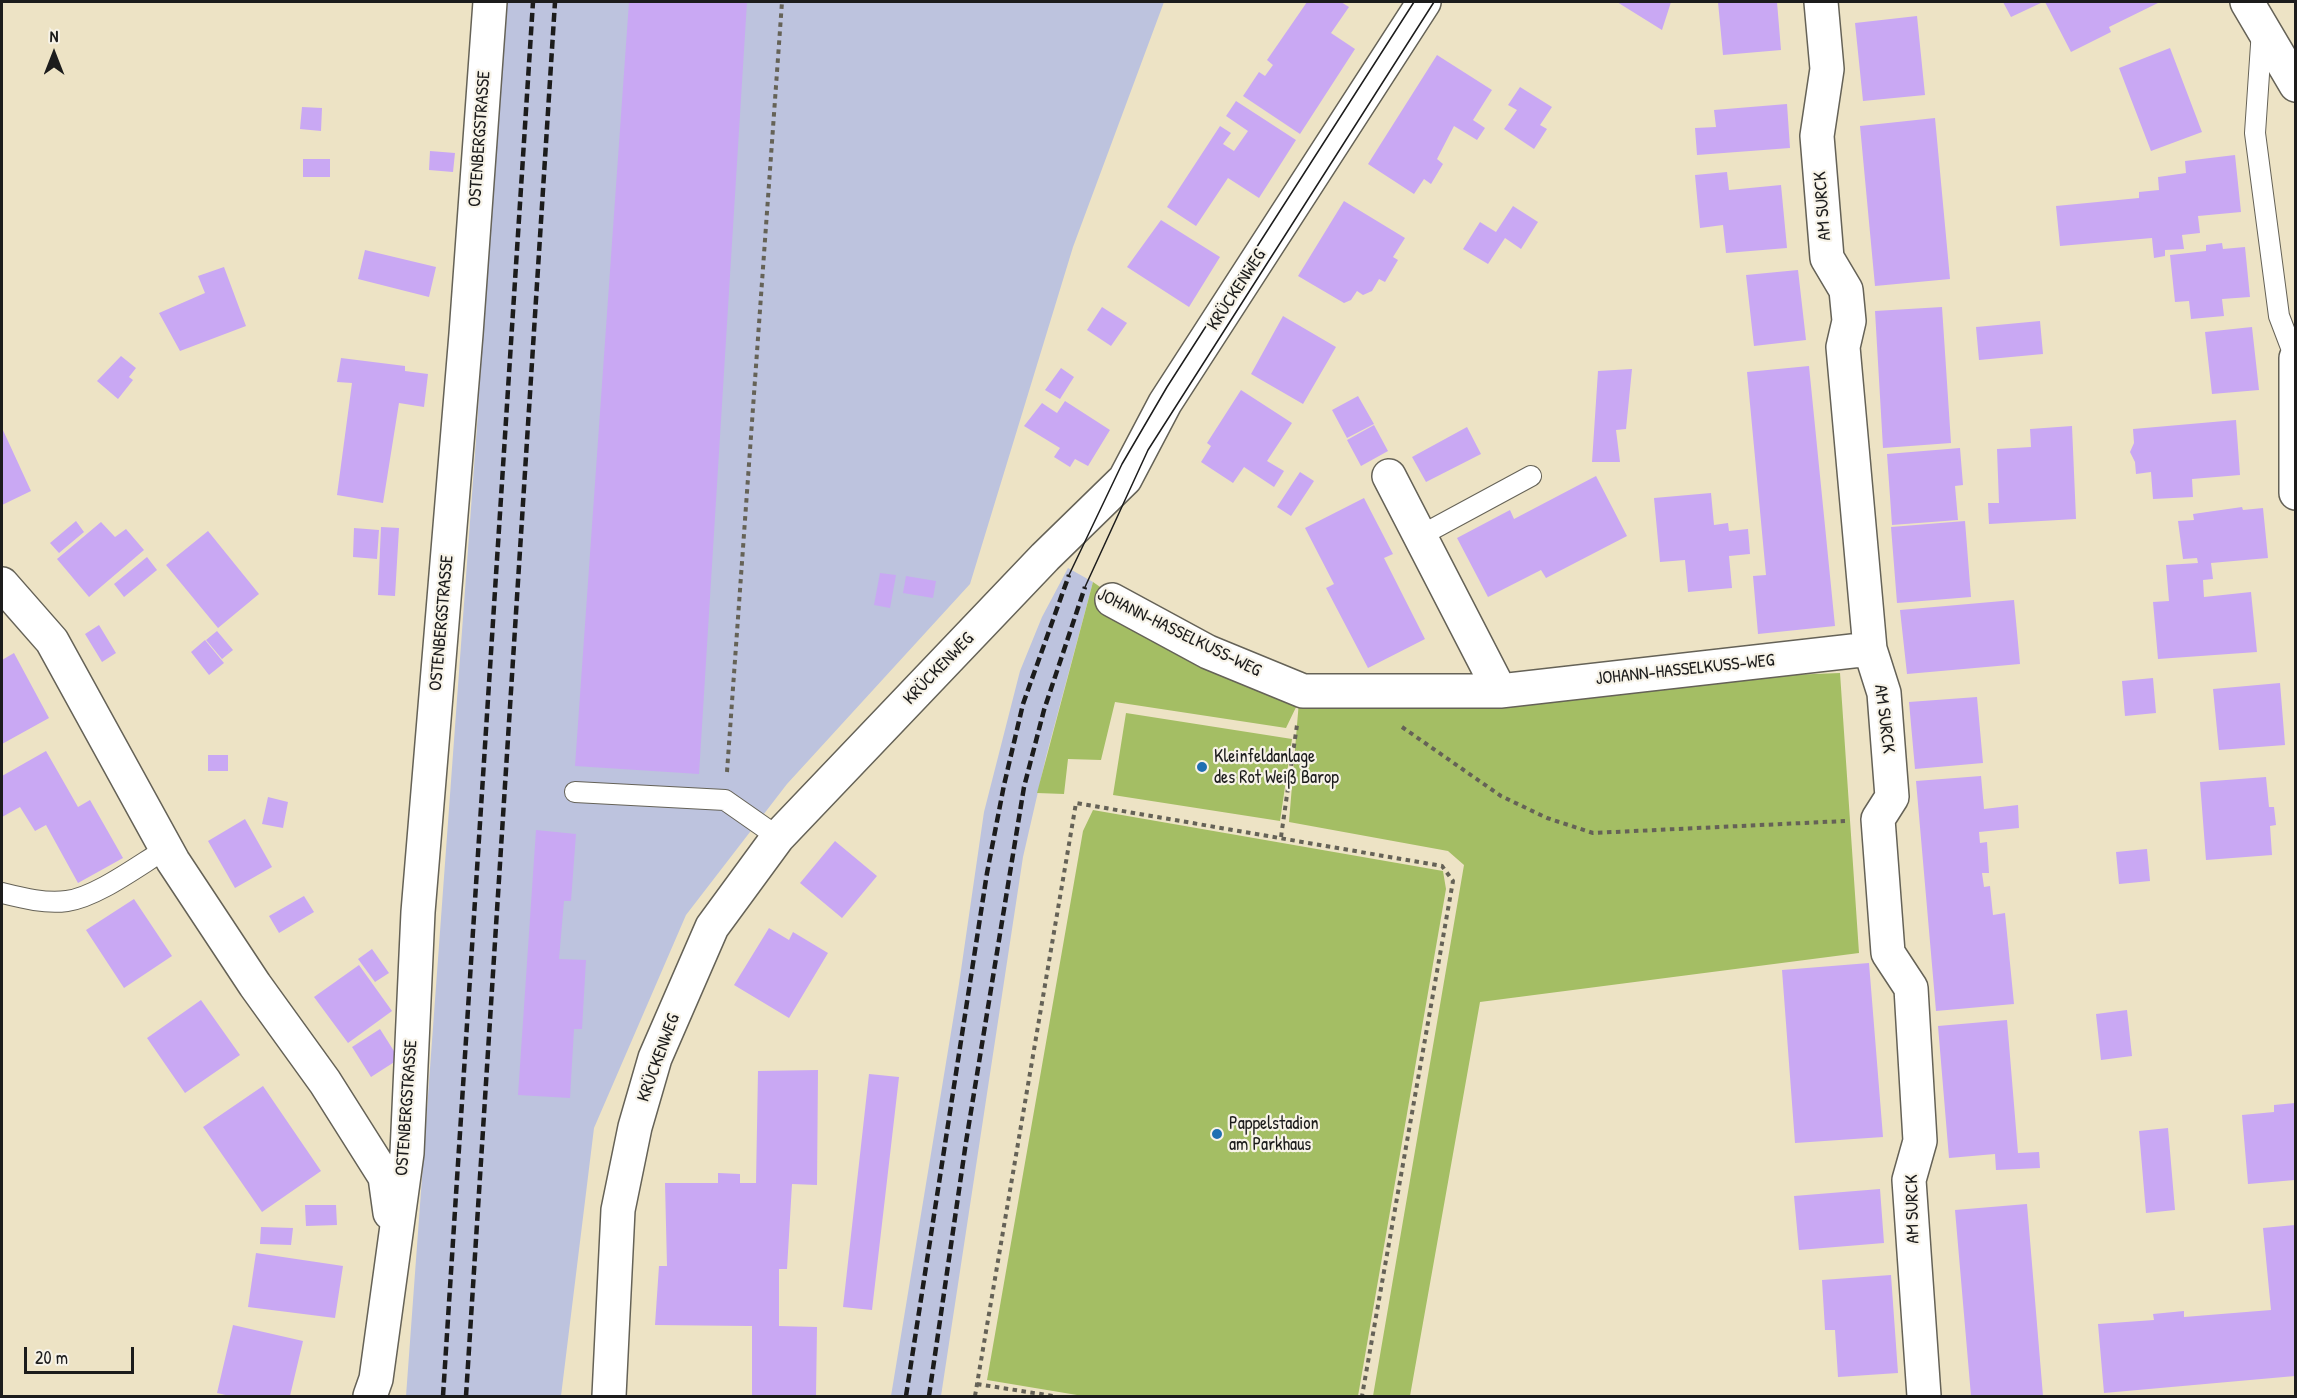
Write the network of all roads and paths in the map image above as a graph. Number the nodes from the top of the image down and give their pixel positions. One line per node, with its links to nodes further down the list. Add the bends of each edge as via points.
1 (490, 2): 25 (street, OSTENBERGSTRASSE, via 418,912 406,1153)
2 (782, 2): 19 (path)
3 (1424, 2): 21 (street, KRÜCKENWEG, via 1165,403 1125,479)
4 (1821, 2): 14 (street, AM SURCK, via 1827,69 1817,136 1827,258 1846,290 1849,321 1843,347)
5 (2255, 14): 6 (street); 7 (lane, via 2255,133 2279,316)
6 (2295, 85)
7 (2295, 358): 10 (street)
8 (1389, 476): 11 (street)
9 (1532, 476): 11 (lane)
10 (2295, 493)
11 (1420, 536): 16 (street)
12 (2, 584): 23 (street, OSTENBERGSTRASSE, via 52,641)
13 (1112, 600): 15 (street, JOHANN-HASSELKUSS-WEG, via 1208,651)
14 (1870, 649): 16 (street, JOHANN-HASSELKUSS-WEG); 20 (street, AM SURCK, via 1884,693 1892,797)
15 (1303, 691): 16 (street, JOHANN-HASSELKUSS-WEG); 22 (path)
16 (1500, 691)
17 (1399, 724): 20 (path, via 1501,796 1593,833)
18 (575, 792): 19 (lane)
19 (725, 800): 21 (lane)
20 (1878, 819): 32 (street, AM SURCK, via 1888,953 1911,988 1920,1141 1909,1180)
21 (778, 837): 28 (street, KRÜCKENWEG, via 712,927 656,1058 635,1127 618,1210)
22 (1281, 837): 26 (path, via 1076,803); 31 (path, via 1442,866 1453,881)
23 (166, 849): 24 (lane, via 89,894 67,901 34,901); 25 (street, OSTENBERGSTRASSE, via 385,1177)
24 (2, 892)
25 (394, 1245): 27 (street, OSTENBERGSTRASSE, via 376,1379)
26 (977, 1384): 29 (path); 30 (path)
27 (370, 1396)
28 (609, 1396)
29 (975, 1396)
30 (1053, 1396)
31 (1362, 1396)
32 (1924, 1396)

